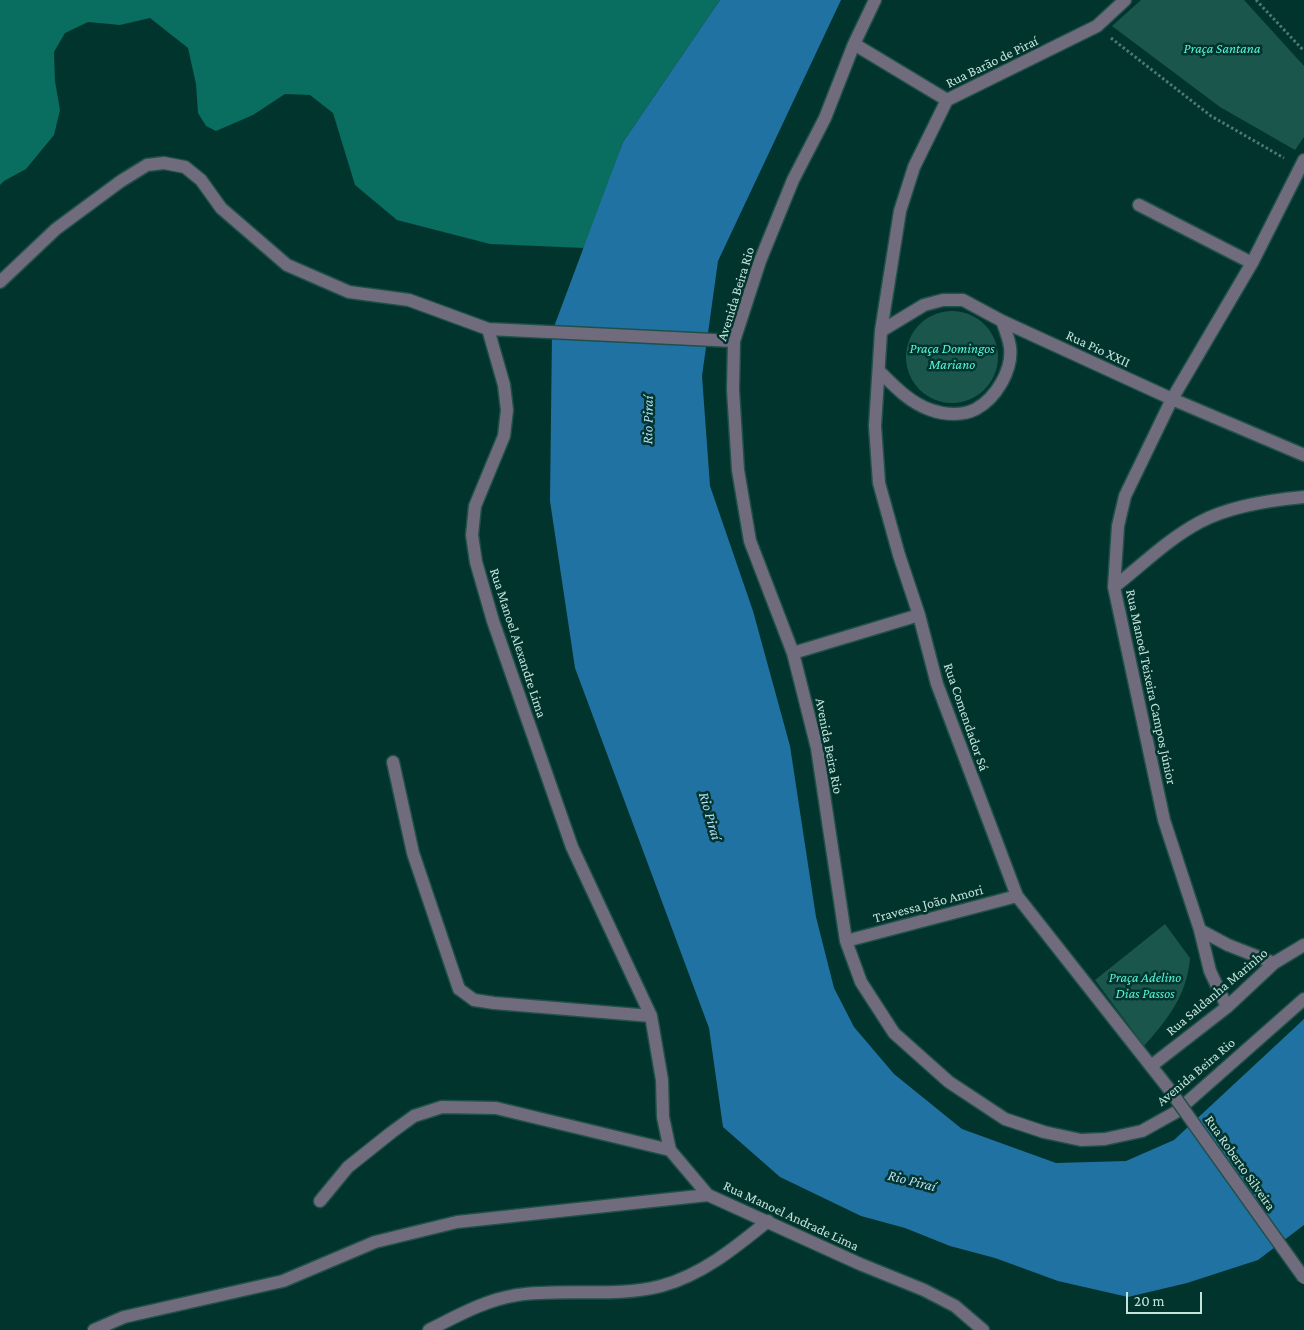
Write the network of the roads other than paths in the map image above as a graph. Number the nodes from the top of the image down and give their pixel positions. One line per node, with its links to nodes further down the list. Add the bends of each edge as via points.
1 (875, 0): 3 (street, Avenida Beira Rio)
2 (1125, 0): 4 (street, Rua Barão de Piraí, via 1097,26)
3 (854, 44): 4 (street); 12 (street, Avenida Beira Rio, via 825,118 793,180 760,261)
4 (947, 100): 11 (street, Rua Barão de Piraí, via 914,167 900,211)
5 (1302, 164): 7 (street, Rua Manoel Teixeira Campos Júnior)
6 (1139, 205): 7 (street)
7 (1252, 263): 14 (street, Rua Manoel Teixeira Campos Júnior)
8 (0, 282): 10 (street, via 56,229 121,181 147,165 164,163 185,167 201,180 221,208 286,265 349,292 408,300)
9 (1002, 321): 11 (street, Rua Pio XXII, via 962,300 943,300 924,305); 13 (street, via 1010,348 1009,366 991,396 976,409 953,415 931,410 912,400); 14 (street, Rua Pio XXII)
10 (488, 329): 12 (street); 22 (street, Rua Manoel Alexandre Lima, via 504,385 507,410 504,436 475,506 472,535 476,562 493,621 572,847)
11 (881, 331): 13 (street, Rua Comendador Sá)
12 (734, 341): 19 (street, Avenida Beira Rio, via 733,390 738,470 750,540)
13 (879, 371): 18 (street, Rua Comendador Sá, via 875,426 879,483)
14 (1172, 399): 15 (street, Rua Pio XXII); 17 (street, Rua Manoel Teixeira Campos Júnior, via 1125,496 1118,526)
15 (1304, 455)
16 (1304, 497): 17 (street, via 1244,507 1201,522 1164,546)
17 (1114, 587): 23 (street, Rua Manoel Teixeira Campos Júnior, via 1164,820)
18 (919, 615): 19 (street); 21 (street, Rua Comendador Sá, via 937,684)
19 (793, 653): 24 (street, Avenida Beira Rio, via 817,748)
20 (394, 762): 29 (street, via 413,853 460,988 474,1000 494,1003)
21 (1017, 896): 24 (street, Travessa João Amori); 30 (street, Rua Comendador Sá)
22 (599, 902): 29 (street, Rua Manoel Andrade Lima)
23 (1200, 930): 26 (street, via 1228,946); 28 (street, Rua Manoel Teixeira Campos Júnior, via 1210,971)
24 (846, 941): 27 (street, Avenida Beira Rio, via 861,982 894,1033 949,1082 1005,1119 1081,1140 1106,1139 1142,1131 1176,1112)
25 (1304, 945): 26 (street, Rua Saldanha Marinho)
26 (1274, 963): 28 (street, Rua Saldanha Marinho)
27 (1304, 999)
28 (1227, 1007): 30 (street, Rua Saldanha Marinho)
29 (651, 1016): 31 (street, Rua Manoel Andrade Lima)
30 (1151, 1066): 35 (street, Rua Roberto Silveira, bridge)
31 (670, 1150): 32 (street, Rua Manoel Andrade Lima); 33 (street, via 496,1108 442,1107 414,1116 392,1132 348,1168)
32 (708, 1195): 34 (street, Rua Manoel Andrade Lima); 36 (street, via 457,1222 375,1242 283,1281 124,1317)
33 (320, 1201)
34 (768, 1221): 37 (street, via 729,1252 698,1271 662,1286 517,1295 480,1305); 38 (street, Rua Manoel Andrade Lima, via 924,1290 955,1306)
35 (1304, 1278)
36 (94, 1330)
37 (428, 1330)
38 (984, 1330)

